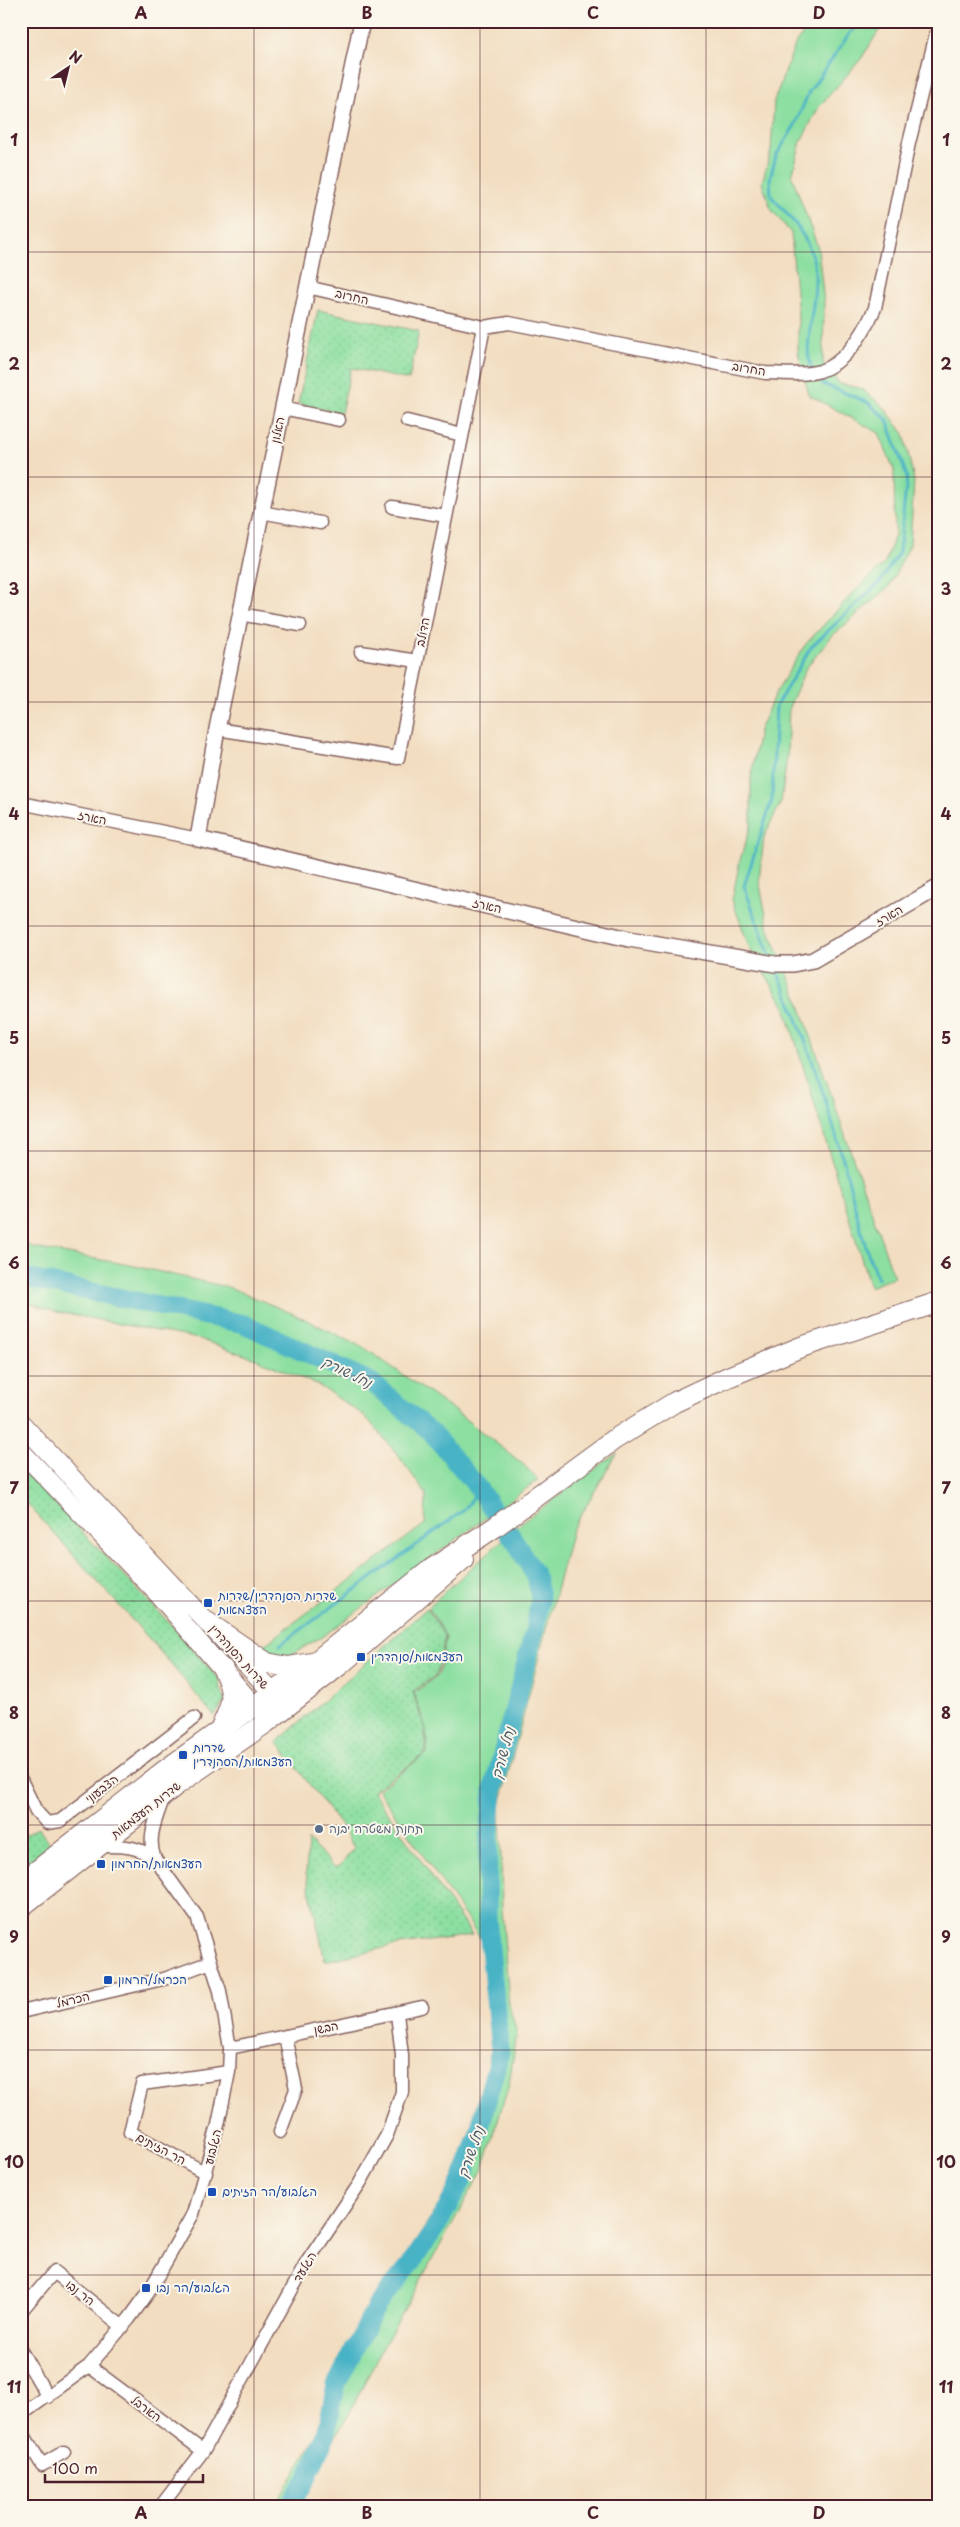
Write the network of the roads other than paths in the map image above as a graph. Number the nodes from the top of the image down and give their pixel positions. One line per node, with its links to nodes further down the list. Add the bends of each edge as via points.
1 (362, 21): 3 (street, האלון)
2 (939, 22): 4 (street, החרוב, via 909,143 875,308 857,341 835,363 805,373 765,372 509,323)
3 (306, 287): 4 (street, החרוב); 5 (street, האלון)
4 (484, 327): 8 (street, הדולב)
5 (282, 408): 6 (street); 10 (street, האלון)
6 (339, 420)
7 (407, 421): 8 (street)
8 (462, 435): 11 (street, הדולב)
9 (392, 507): 11 (street)
10 (261, 512): 12 (street); 13 (street, האלון)
11 (446, 516): 16 (street, הדולב)
12 (320, 523)
13 (240, 614): 14 (street); 17 (street, האלון)
14 (300, 625)
15 (361, 652): 16 (street)
16 (417, 661): 17 (street, הדולב, via 398,758)
17 (217, 729): 19 (street, האלון)
18 (21, 803): 19 (street, הארז)
19 (198, 839): 20 (street, הארז, via 629,939 781,964 813,960)
20 (939, 887)
21 (939, 1302): 24 (highway, via 801,1347 675,1402 615,1438)
22 (21, 1423): 25 (main road, שדרות הסנהדרין)
23 (21, 1451): 27 (main road, שדרות הסנהדרין, via 156,1592)
24 (494, 1527): 26 (highway, שדרות העצמאות, via 430,1570); 30 (highway, שדרות העצמאות, via 450,1572)
25 (207, 1622): 26 (highway, via 267,1664 288,1668); 28 (main road, שדרות הסנהדרין)
26 (315, 1662): 28 (highway, שדרות העצמאות)
27 (224, 1669): 29 (main road, שדרות הסנהדרין); 32 (highway, via 232,1689 232,1699)
28 (272, 1692): 29 (highway, שדרות העצמאות); 30 (main road, שדרות הסנהדרין)
29 (255, 1707): 30 (main road, שדרות הסנהדרין); 32 (highway, שדרות העצמאות)
30 (274, 1717): 34 (highway, שדרות העצמאות)
31 (194, 1718): 33 (street, הצבעוני, via 60,1821 48,1823 36,1811)
32 (218, 1734): 37 (highway, שדרות העצמאות, via 164,1771)
33 (21, 1780)
34 (164, 1795): 35 (highway, שדרות העצמאות); 36 (street, הגלבוע, via 150,1841)
35 (100, 1846): 36 (street, הגלבוע, via 134,1847); 38 (highway, שדרות העצמאות)
36 (155, 1859): 41 (street, הגלבוע, via 197,1917)
37 (21, 1883)
38 (38, 1894): 39 (highway, שדרות העצמאות); 40 (highway)
39 (21, 1907)
40 (21, 1911)
41 (211, 1962): 43 (street, הכרמל, via 166,1978); 46 (street, הגלבוע, via 220,1991)
42 (422, 2007): 44 (street, הבשן)
43 (21, 2012)
44 (397, 2014): 45 (street, הבשן); 57 (street, הגלעד, via 402,2092 387,2135 360,2183 307,2262)
45 (286, 2036): 46 (street, הבשן); 48 (street, via 296,2089)
46 (230, 2048): 47 (street, הגלבוע)
47 (229, 2072): 49 (street, הגלבוע); 49 (street, הר הזיתים, via 142,2084 130,2132)
48 (280, 2132)
49 (206, 2173): 51 (street, הגלבוע, via 193,2214 148,2293)
50 (21, 2311): 51 (street, הר נבו, via 54,2272)
51 (123, 2327): 53 (street, הגלבוע)
52 (21, 2351): 54 (street)
53 (89, 2366): 54 (street, הגלבוע); 57 (street, הארבל)
54 (48, 2397): 55 (street, הגלבוע)
55 (21, 2415)
56 (21, 2430): 58 (street, via 42,2465)
57 (203, 2451): 59 (street, הגלעד)
58 (64, 2452)
59 (161, 2506)

